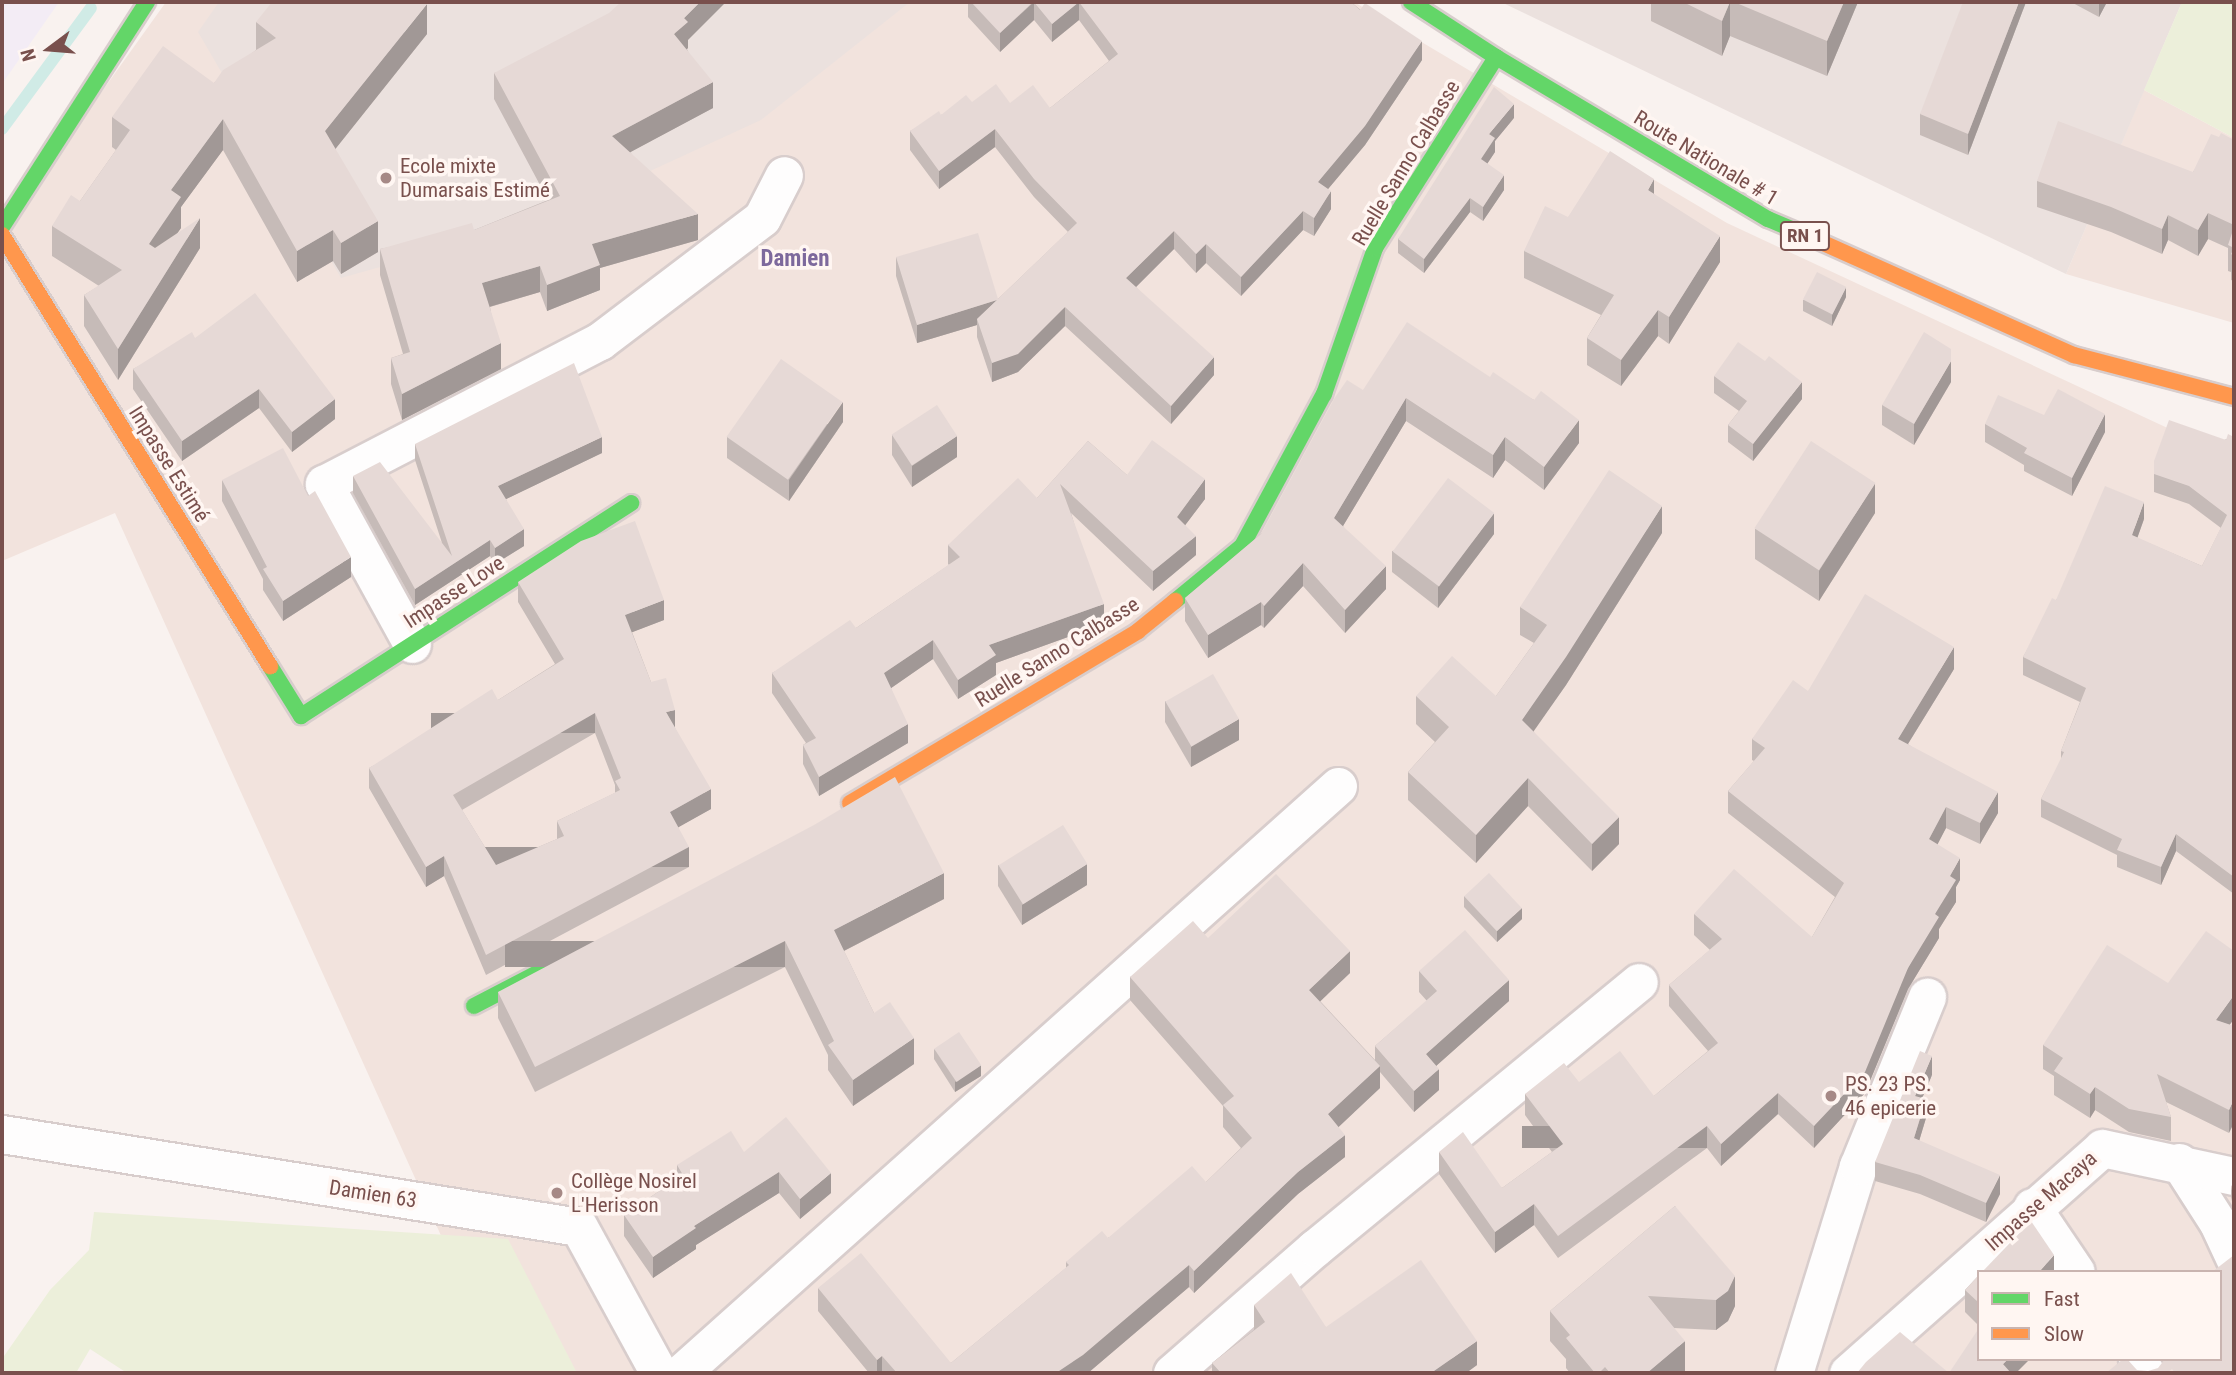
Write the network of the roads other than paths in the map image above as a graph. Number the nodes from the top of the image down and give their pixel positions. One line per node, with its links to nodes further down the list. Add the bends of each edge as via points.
1 (147, 2): 5 (street)
2 (1411, 2): 3 (street, Route Nationale # 1 / RN 1)
3 (1496, 57): 7 (street, Route Nationale # 1 / RN 1, via 1768,219 2074,355); 12 (street, Ruelle Sanno Calbasse, via 1375,248 1324,394 1242,546 1138,631)
4 (784, 175): 9 (street, via 762,218 600,341 324,484)
5 (2, 227)
6 (2, 235): 10 (street, Impasse Estimé)
7 (2234, 397)
8 (631, 503): 9 (street, Impasse Love)
9 (412, 644): 10 (street, Impasse Love)
10 (301, 716)
11 (1338, 786): 24 (street)
12 (840, 809)
13 (559, 961): 16 (street)
14 (1639, 982): 25 (street, via 1315,1248)
15 (1927, 998): 26 (street, via 1858,1166)
16 (474, 1006)
17 (2, 1134): 23 (street, Damien 63, via 579,1227)
18 (2179, 1162): 19 (street, Impasse Macaya); 20 (street, Impasse Macaya, via 2102,1148); 21 (street)
19 (2234, 1176)
20 (2032, 1207): 22 (street); 27 (street, Impasse Macaya)
21 (2234, 1257)
22 (2076, 1270)
23 (659, 1373)
24 (681, 1373)
25 (1172, 1373)
26 (1794, 1373)
27 (1848, 1373)

